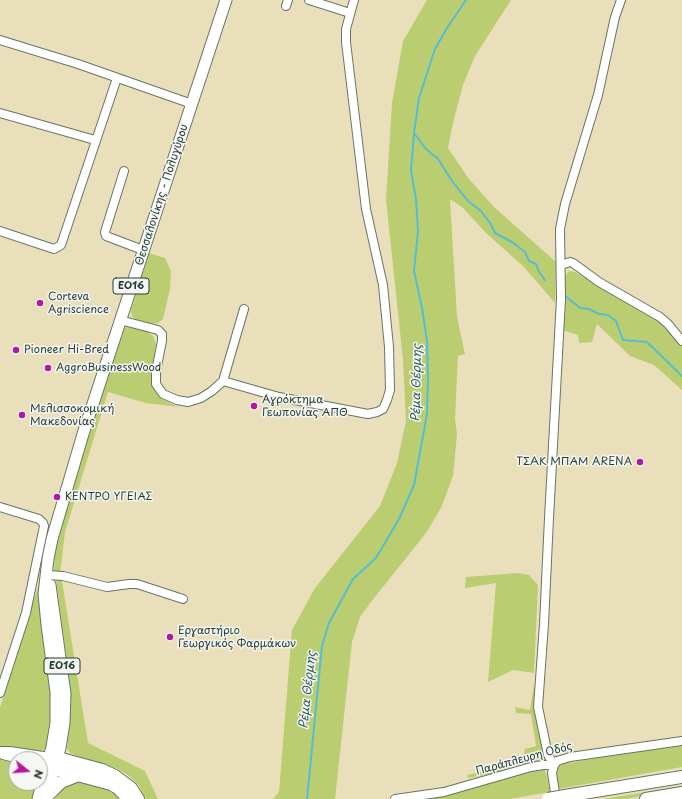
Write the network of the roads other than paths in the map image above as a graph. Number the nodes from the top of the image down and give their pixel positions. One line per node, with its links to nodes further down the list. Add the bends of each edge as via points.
1 (226, 0): 8 (main road, Θεσσαλονίκης - Πολυγύρου / ΕΟ16)
2 (309, 0): 5 (street)
3 (354, 0): 5 (street)
4 (621, 0): 14 (street, via 598,95 565,204 560,230)
5 (350, 13): 18 (street, via 346,42 366,209 383,285 389,347 388,400 383,409 368,414 279,397)
6 (0, 40): 7 (street)
7 (117, 78): 8 (street); 10 (street)
8 (192, 104): 13 (main road, Θεσσαλονίκης - Πολυγύρου / ΕΟ16)
9 (0, 113): 10 (street)
10 (95, 140): 12 (street, via 61,245 54,249)
11 (124, 171): 13 (street, via 105,232 106,236)
12 (0, 231)
13 (144, 250): 16 (main road, Θεσσαλονίκης - Πολυγύρου / ΕΟ16)
14 (560, 265): 17 (street, via 573,263 599,282 660,317); 26 (street, via 558,366 538,707 548,755)
15 (244, 309): 18 (street)
16 (120, 320): 18 (street, via 158,330 162,334 156,384 163,394 188,402 201,398); 20 (main road, Θεσσαλονίκης - Πολυγύρου / ΕΟ16, via 56,520)
17 (682, 342)
18 (223, 380)
19 (0, 507): 22 (street, via 39,519 44,526 26,613)
20 (47, 575): 21 (street, via 63,576 108,587 137,584); 25 (main road, Θεσσαλονίκης - Πολυγύρου / ΕΟ16, via 65,694 64,723)
21 (183, 599)
22 (0, 693)
23 (682, 741): 26 (street, Παράπλευρη Οδός, via 570,757 557,761)
24 (0, 751): 25 (street, via 10,751)
25 (50, 764): 27 (highway); 30 (main road, Θεσσαλονίκης - Πολυγύρου / ΕΟ16); 33 (highway, via 102,770 131,788)
26 (554, 765): 31 (street, via 552,773); 34 (street, Παράπλευρη Οδός, via 530,767 444,792)
27 (79, 775): 30 (highway, via 61,782); 32 (highway, via 111,784)
28 (682, 777): 31 (highway)
29 (682, 793): 36 (highway)
30 (43, 798)
31 (561, 798): 35 (highway, bridge)
32 (128, 799)
33 (138, 799)
34 (395, 799)
35 (548, 799)
36 (646, 799)

